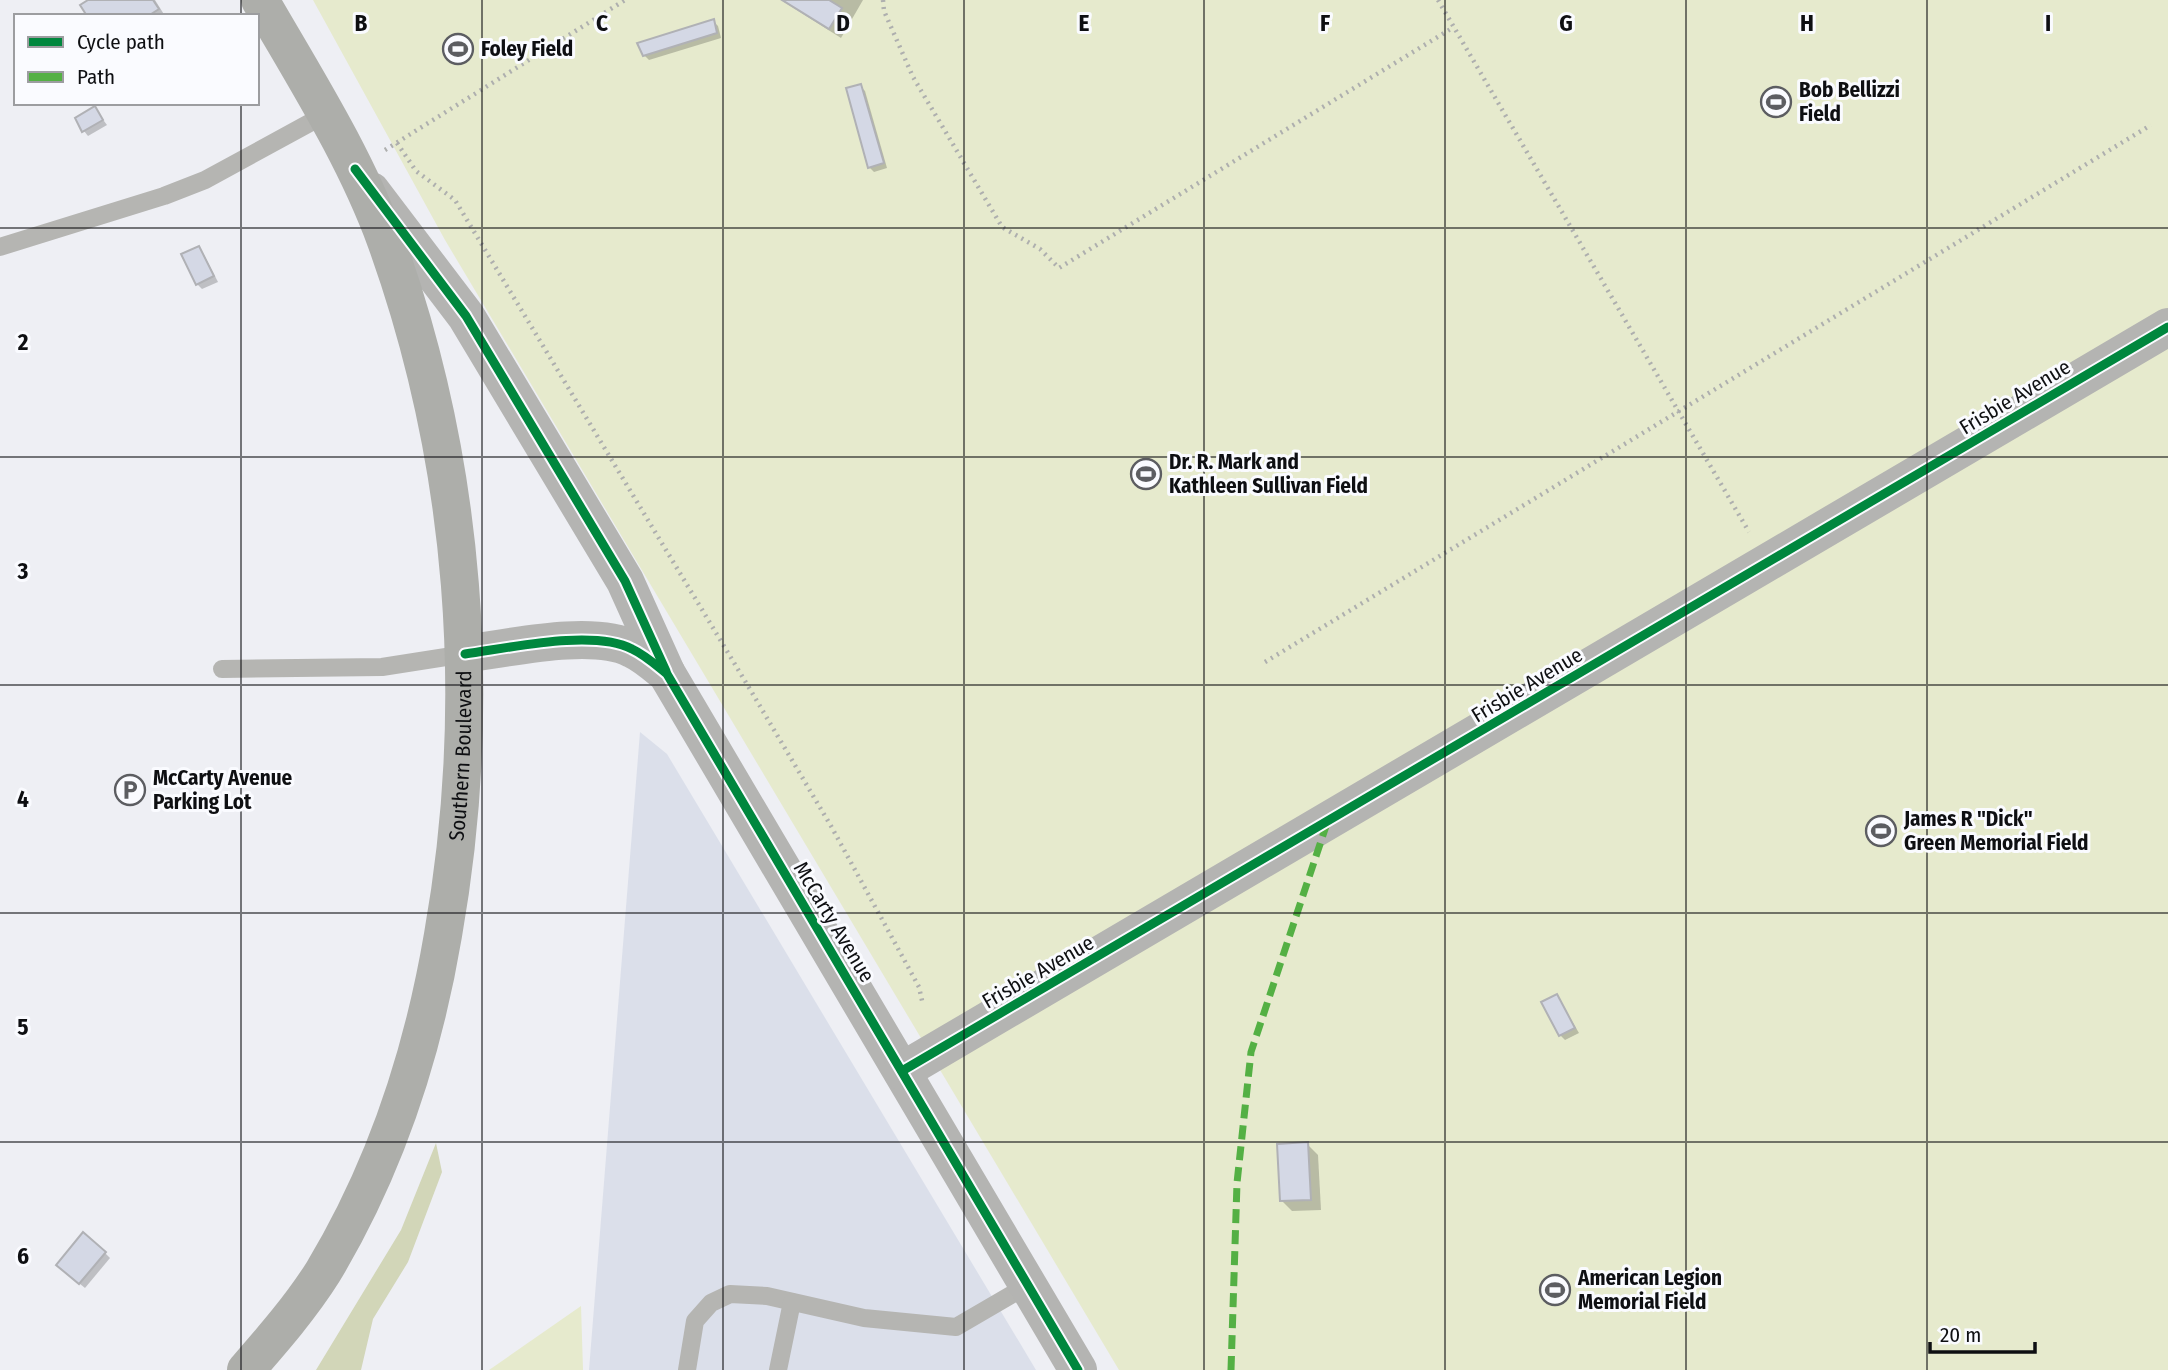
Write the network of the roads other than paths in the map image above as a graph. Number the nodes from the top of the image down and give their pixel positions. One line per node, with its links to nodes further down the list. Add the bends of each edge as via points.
1 (260, 0): 2 (main road)
2 (326, 114): 3 (main road, Southern Boulevard); 4 (lane, via 205,180)
3 (355, 169): 6 (main road, Southern Boulevard, via 406,299 439,434 459,570); 8 (street, via 466,316 625,582)
4 (0, 247)
5 (2168, 327): 9 (street, Frisbie Avenue)
6 (465, 654): 7 (lane, via 382,667); 8 (street, McCarty Avenue, via 598,641 631,649); 12 (main road, Southern Boulevard, via 464,760 449,901 405,1093 356,1213 322,1274)
7 (222, 669)
8 (667, 674): 9 (street, McCarty Avenue)
9 (902, 1071): 10 (street, McCarty Avenue)
10 (1028, 1285): 11 (lane, via 956,1327 864,1318); 15 (street, McCarty Avenue)
11 (792, 1302): 13 (lane, via 730,1294 711,1303 695,1321); 14 (lane)
12 (246, 1370)
13 (687, 1370)
14 (778, 1370)
15 (1078, 1370)

